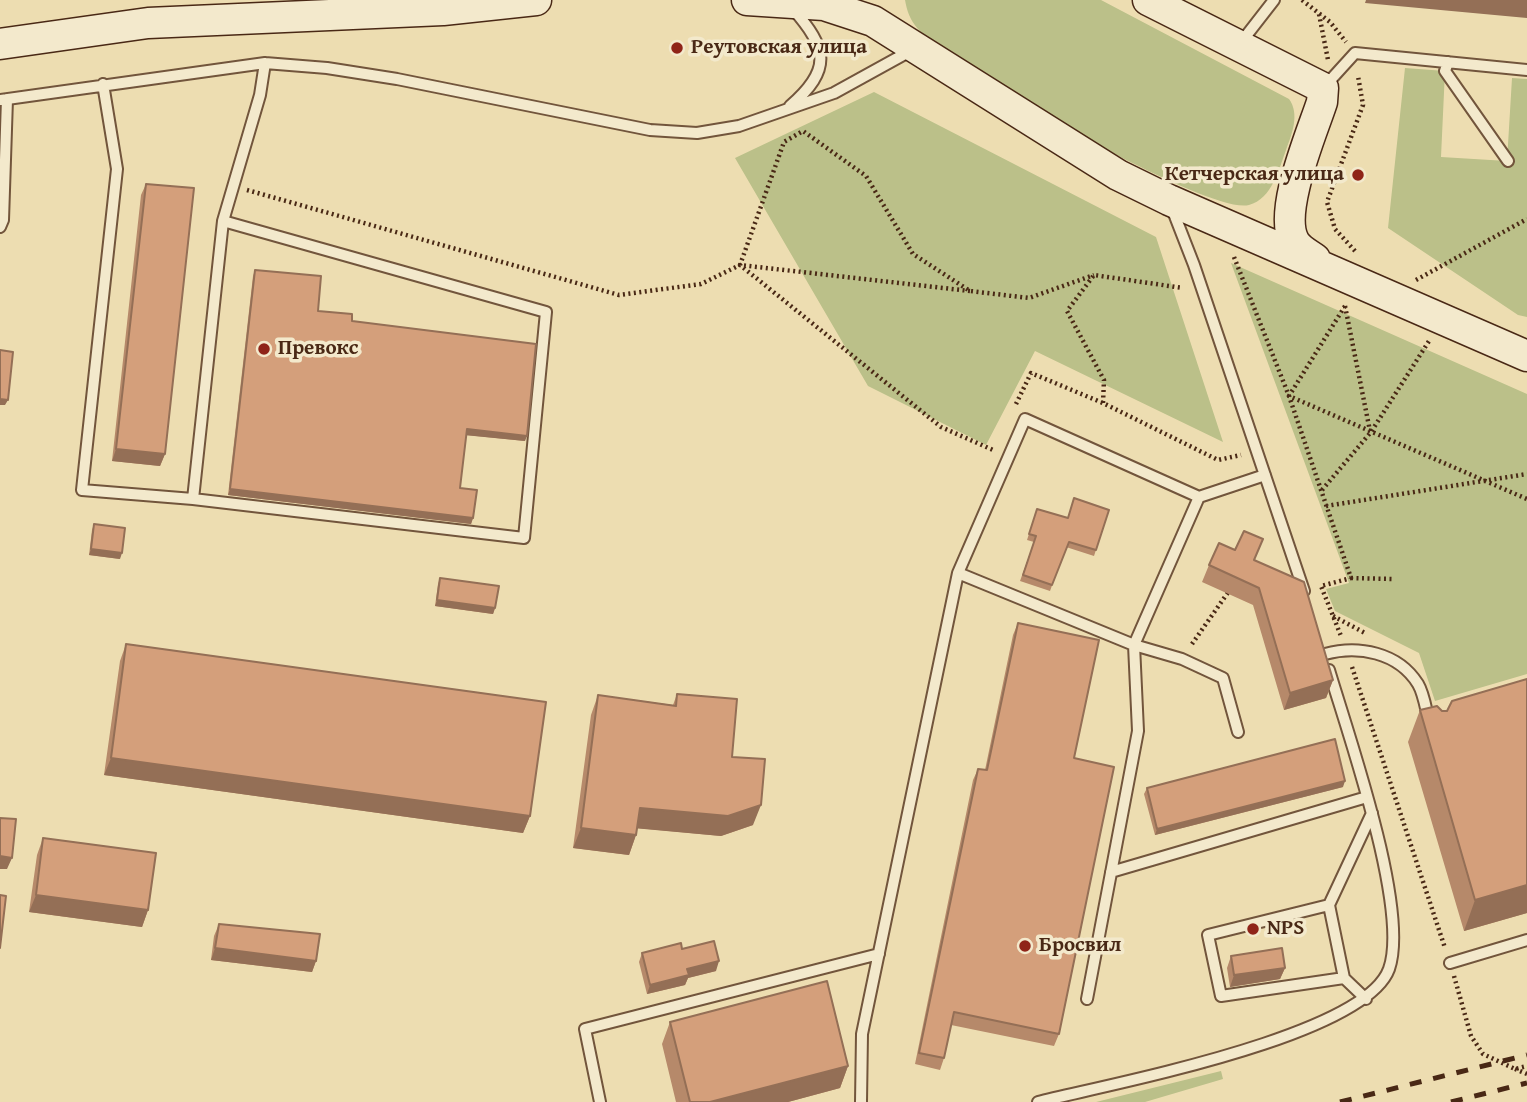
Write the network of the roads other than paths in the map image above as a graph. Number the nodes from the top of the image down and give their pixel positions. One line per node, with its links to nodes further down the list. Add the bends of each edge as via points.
1 (536, 0): 6 (main road, via 443,10 148,23)
2 (747, 0): 5 (main road)
3 (1148, 0): 7 (main road)
4 (1274, 0): 7 (lane)
5 (807, 3): 8 (main road, via 873,21); 15 (lane, via 820,64 813,82)
6 (0, 44)
7 (1239, 45): 12 (main road)
8 (918, 47): 15 (lane, via 834,93); 18 (main road, via 1118,175)
9 (1448, 62): 11 (lane); 12 (lane, via 1355,53); 16 (lane, via 1445,71)
10 (264, 63): 13 (lane); 15 (lane, via 397,79 662,132 719,130); 19 (lane, via 260,95)
11 (1527, 69)
12 (1327, 83): 17 (main road)
13 (103, 84): 14 (lane); 26 (lane, via 117,169 82,490)
14 (4, 100): 21 (lane)
15 (785, 110)
16 (1508, 161)
17 (1295, 187): 20 (main road, via 1285,206 1266,220 1244,225); 22 (main road, via 1290,216 1294,241 1315,259)
18 (1169, 200): 20 (main road); 24 (lane)
19 (223, 221): 26 (lane); 26 (lane, via 547,313 524,538)
20 (1217, 221): 22 (main road)
21 (0, 227)
22 (1352, 265): 23 (main road)
23 (1527, 356)
24 (1265, 475): 25 (lane); 28 (lane)
25 (1199, 497): 27 (lane, via 1025,419); 30 (lane)
26 (193, 499)
27 (958, 573): 30 (lane); 41 (lane)
28 (1307, 602)
29 (1320, 641): 31 (lane)
30 (1134, 645): 34 (lane, via 1182,659 1223,678); 38 (lane, via 1138,732)
31 (1325, 654): 33 (lane, via 1346,649 1389,656 1418,684); 36 (lane)
32 (1440, 713): 33 (lane)
33 (1428, 717): 35 (lane)
34 (1238, 732)
35 (1433, 735)
36 (1367, 797): 37 (lane); 38 (lane)
37 (1372, 813): 39 (lane); 45 (lane, via 1393,934 1389,969)
38 (1111, 872): 44 (lane)
39 (1329, 905): 43 (lane); 43 (lane, via 1208,934 1221,996)
40 (1527, 940): 42 (lane)
41 (879, 954): 46 (lane, via 585,1029); 47 (lane, via 862,1034)
42 (1450, 963)
43 (1344, 978): 45 (lane)
44 (1087, 999)
45 (1366, 999): 48 (lane, via 1304,1030 1237,1052)
46 (600, 1102)
47 (862, 1102)
48 (1038, 1102)

